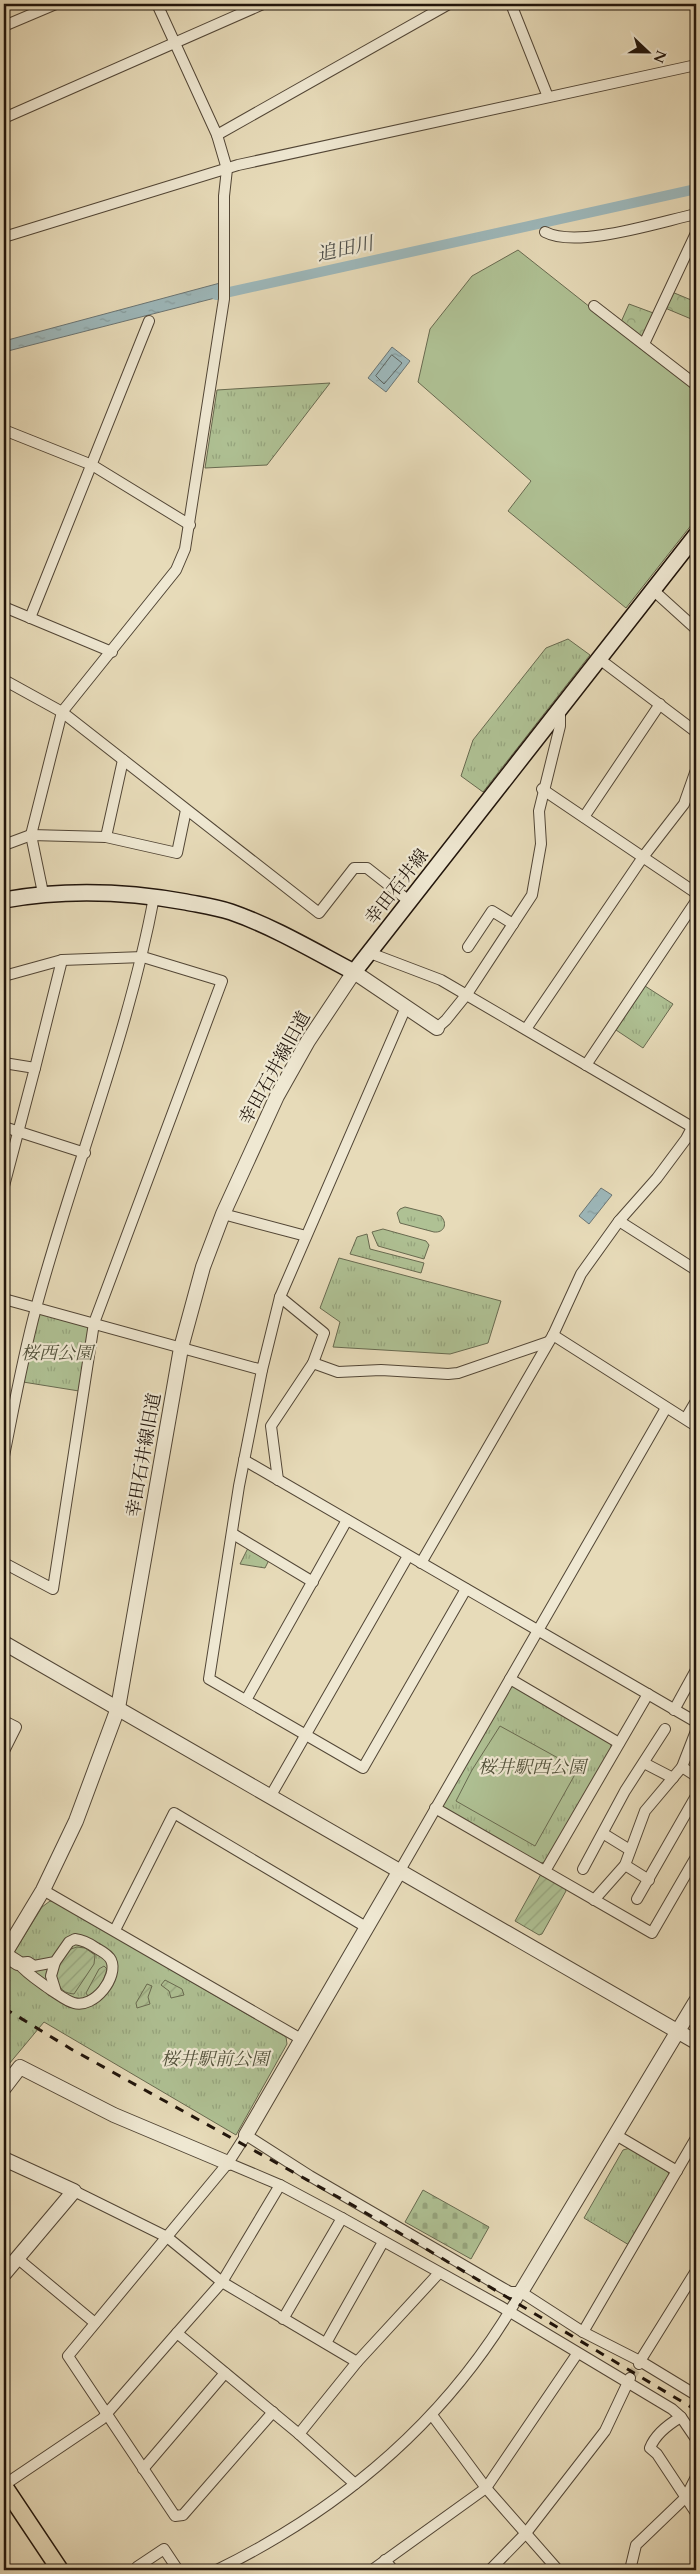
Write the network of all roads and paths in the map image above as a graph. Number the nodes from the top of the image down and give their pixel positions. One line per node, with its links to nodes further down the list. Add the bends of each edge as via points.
1 (56, 4): 6 (street)
2 (157, 4): 7 (street)
3 (264, 4): 7 (street)
4 (449, 4): 11 (street)
5 (511, 4): 9 (street)
6 (4, 26)
7 (175, 43): 10 (street); 11 (street)
8 (696, 65): 9 (street)
9 (548, 97): 12 (street)
10 (4, 118)
11 (217, 135): 12 (street)
12 (227, 169): 16 (street); 23 (street, via 224,288)
13 (696, 214): 14 (street, via 586,238 555,237)
14 (544, 232)
15 (696, 232): 19 (street)
16 (4, 236)
17 (594, 306): 19 (street)
18 (150, 321): 22 (street)
19 (644, 344): 20 (street)
20 (696, 385)
21 (4, 430): 22 (street)
22 (92, 465): 23 (street); 27 (street)
23 (190, 525): 29 (street, via 176,570)
24 (696, 535): 25 (main road, 幸田石井線)
25 (653, 590): 28 (street); 33 (main road, 幸田石井線)
26 (4, 607): 27 (street)
27 (30, 618): 29 (street)
28 (696, 629)
29 (112, 652): 34 (street)
30 (602, 661): 32 (street)
31 (4, 680): 34 (street)
32 (660, 704): 35 (street); 40 (street)
33 (560, 708): 38 (street, via 560,726); 49 (main road, 幸田石井線)
34 (62, 712): 36 (street); 41 (street)
35 (696, 732)
36 (123, 760): 39 (street); 42 (street)
37 (696, 770): 44 (street, via 684,804)
38 (542, 789): 40 (street); 51 (street, via 539,811 541,844 532,895)
39 (186, 810): 42 (street, via 177,853); 49 (street, via 319,913 354,868 367,868)
40 (584, 817): 44 (street)
41 (32, 835): 42 (street); 43 (street); 45 (street)
42 (106, 837)
43 (4, 845)
44 (643, 857): 46 (street); 61 (street)
45 (44, 893): 47 (main road, via 114,892); 48 (main road)
46 (696, 893)
47 (154, 896): 54 (street); 56 (main road, via 229,912 298,942)
48 (4, 900)
49 (409, 901): 53 (main road, 幸田石井線)
50 (696, 901): 63 (street)
51 (513, 924): 52 (street, via 492,912); 58 (street)
52 (468, 947)
53 (370, 953): 56 (main road, 幸田石井線); 58 (street, via 441,980)
54 (143, 957): 55 (street); 68 (street); 77 (street, via 222,981)
55 (62, 960): 57 (street); 64 (street)
56 (354, 972): 59 (street); 70 (street, 幸田石井線旧道, via 276,1096)
57 (4, 976)
58 (466, 994): 60 (street); 61 (street)
59 (406, 1007): 60 (street); 72 (street)
60 (437, 1028)
61 (526, 1030): 63 (street)
62 (4, 1064): 64 (street)
63 (586, 1066): 65 (street)
64 (35, 1068): 67 (street)
65 (694, 1124): 71 (street, via 657,1178)
66 (4, 1127): 67 (street)
67 (18, 1131): 68 (street); 69 (street)
68 (84, 1153): 76 (street)
69 (4, 1186)
70 (223, 1214): 72 (street); 79 (street, 幸田石井線旧道, via 203,1267)
71 (619, 1221): 73 (street); 78 (street, via 581,1274)
72 (306, 1236): 74 (street)
73 (696, 1270)
74 (280, 1298): 80 (street, via 324,1333); 81 (street)
75 (4, 1299): 76 (street)
76 (36, 1308): 77 (street); 86 (street)
77 (94, 1323): 79 (street); 92 (street, via 53,1589)
78 (551, 1338): 80 (street, via 458,1373 338,1372); 83 (street); 93 (street)
79 (181, 1348): 81 (street); 102 (street, 幸田石井線旧道)
80 (313, 1363): 88 (street, via 271,1426)
81 (262, 1370): 87 (street)
82 (696, 1401): 84 (street)
83 (666, 1408): 84 (street); 96 (street)
84 (686, 1418): 85 (street)
85 (696, 1426)
86 (4, 1456)
87 (244, 1460): 88 (street); 90 (street)
88 (278, 1480): 89 (street)
89 (347, 1520): 91 (street); 94 (street)
90 (233, 1534): 94 (street); 101 (street, via 209,1679)
91 (408, 1556): 93 (street); 108 (street)
92 (4, 1562)
93 (421, 1562): 95 (street)
94 (313, 1582): 101 (street)
95 (466, 1589): 96 (street); 108 (street, via 363,1768)
96 (538, 1629): 99 (street); 100 (street)
97 (4, 1643): 102 (street)
98 (696, 1670): 103 (street)
99 (510, 1679): 109 (street); 117 (street)
100 (648, 1694): 103 (street); 109 (street)
101 (246, 1700): 108 (street)
102 (118, 1708): 115 (street); 126 (street, 幸田石井線旧道, via 76,1821)
103 (674, 1710): 105 (street)
104 (4, 1720): 110 (street, via 16,1727)
105 (696, 1722)
106 (665, 1729): 111 (street)
107 (696, 1732): 112 (street)
108 (306, 1735): 115 (street)
109 (619, 1743): 123 (street)
110 (4, 1751)
111 (644, 1763): 114 (street); 118 (street, via 625,1791)
112 (682, 1767): 113 (street); 114 (street)
113 (696, 1776)
114 (673, 1778): 119 (street, via 645,1811)
115 (270, 1796): 124 (street)
116 (696, 1796): 125 (street)
117 (434, 1808): 123 (street); 124 (street)
118 (604, 1834): 119 (street); 122 (street)
119 (630, 1850): 121 (street)
120 (696, 1857): 128 (street, via 652,1933)
121 (625, 1865): 125 (street); 128 (street)
122 (583, 1869)
123 (544, 1871): 128 (street)
124 (399, 1872): 129 (street); 136 (street)
125 (649, 1880): 127 (street)
126 (43, 1890): 130 (street); 131 (street, 幸田石井線旧道)
127 (637, 1899)
128 (594, 1900)
129 (366, 1927): 130 (street, via 174,1813); 137 (street)
130 (115, 1930): 137 (street)
131 (4, 1955): 133 (street)
132 (55, 1962): 133 (street, via 34,1966 28,1962); 134 (street, via 51,1976); 134 (street, via 69,1942 81,1940 105,1953 111,1960 112,1970 99,1996 93,2001 74,2003)
133 (18, 1963): 134 (street, via 25,1972)
134 (56, 1993)
135 (696, 2001): 136 (street)
136 (678, 2032): 138 (street); 140 (street)
137 (301, 2040): 141 (street)
138 (696, 2042)
139 (4, 2088): 144 (street, via 20,2067 114,2115)
140 (616, 2135): 145 (street); 156 (street)
141 (246, 2136): 144 (street); 156 (street, via 501,2287 510,2292)
142 (696, 2138): 145 (street)
143 (4, 2160): 147 (street)
144 (228, 2163): 146 (street); 149 (street)
145 (677, 2171): 160 (street)
146 (280, 2185): 148 (street); 155 (street)
147 (74, 2192): 149 (street); 151 (street)
148 (342, 2218): 150 (street); 158 (street)
149 (167, 2237): 155 (street); 159 (street)
150 (383, 2242): 153 (street); 162 (street)
151 (17, 2258): 154 (street); 159 (street)
152 (696, 2272): 165 (street)
153 (439, 2273): 157 (street); 164 (street)
154 (4, 2274)
155 (222, 2282): 158 (street); 161 (street)
156 (521, 2292): 157 (street); 160 (street)
157 (509, 2312): 163 (street); 171 (street)
158 (283, 2319): 162 (street)
159 (95, 2323): 170 (street, via 68,2356)
160 (583, 2332): 165 (street)
161 (177, 2333): 166 (street); 170 (street)
162 (326, 2343): 164 (street)
163 (577, 2354): 167 (street); 179 (street)
164 (357, 2362): 173 (street)
165 (639, 2362): 168 (street)
166 (225, 2373): 169 (street); 175 (street)
167 (629, 2380): 172 (street); 182 (street, via 606,2431)
168 (696, 2395)
169 (273, 2412): 173 (street); 175 (street, via 181,2516 175,2516)
170 (106, 2415): 175 (street); 178 (street)
171 (432, 2415): 177 (street, via 370,2474); 179 (street)
172 (682, 2417): 174 (street); 180 (street, via 670,2424 650,2448)
173 (299, 2434): 177 (street)
174 (696, 2438)
175 (143, 2469)
176 (696, 2477): 180 (street)
177 (355, 2484): 187 (street, via 285,2533)
178 (4, 2485): 184 (main road)
179 (486, 2488): 182 (street); 183 (street)
180 (686, 2497): 181 (street); 192 (street, via 636,2545)
181 (696, 2513)
182 (526, 2533): 190 (street); 191 (street)
183 (385, 2560): 188 (street); 189 (street)
184 (60, 2570)
185 (139, 2570): 186 (street, via 137,2567 164,2549)
186 (178, 2570)
187 (216, 2570)
188 (372, 2570)
189 (393, 2570)
190 (490, 2570)
191 (558, 2570)
192 (630, 2570)

